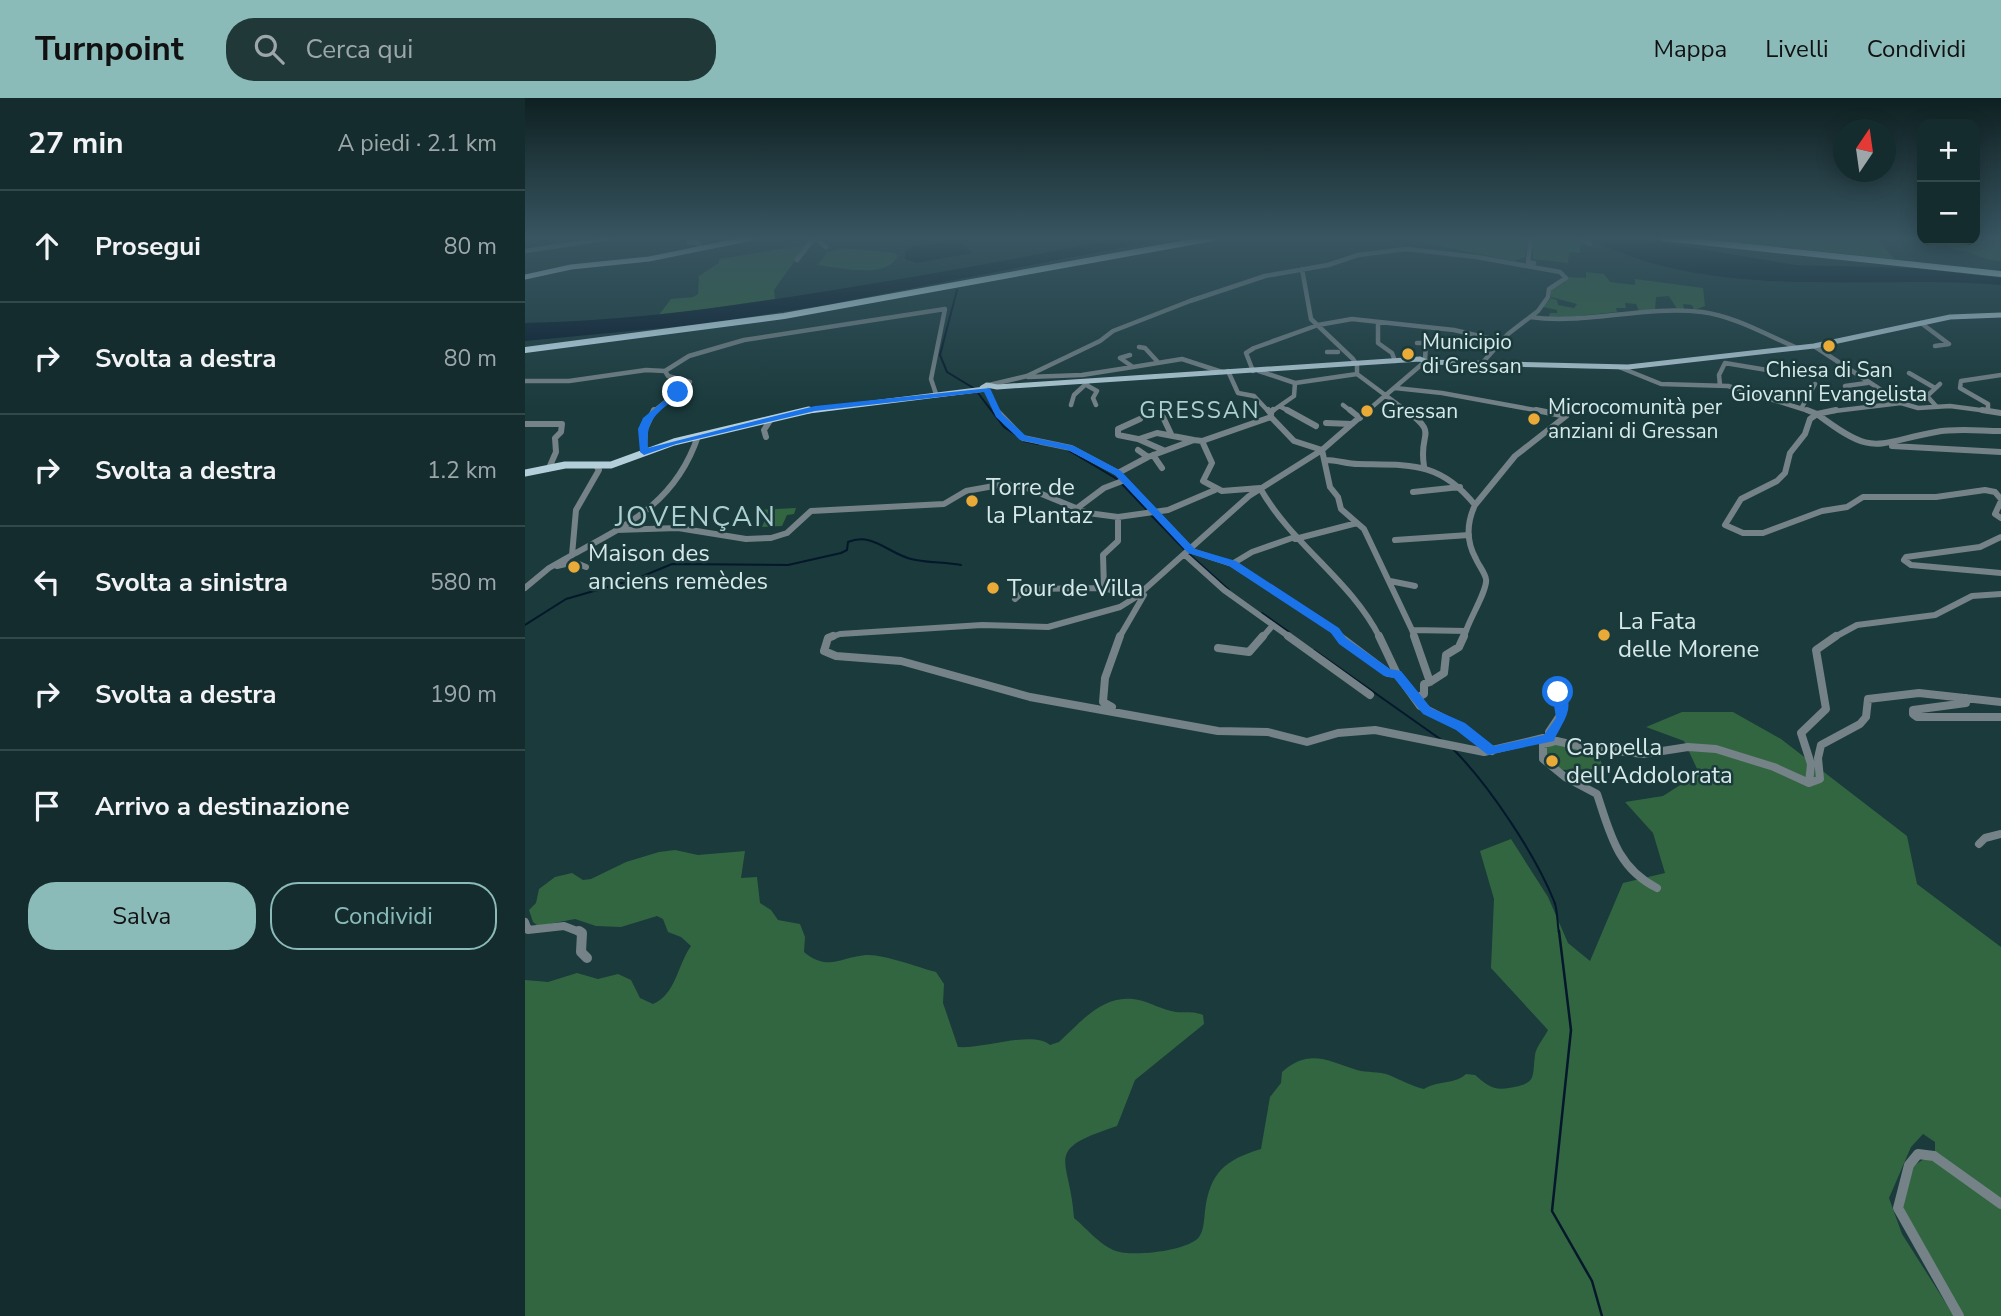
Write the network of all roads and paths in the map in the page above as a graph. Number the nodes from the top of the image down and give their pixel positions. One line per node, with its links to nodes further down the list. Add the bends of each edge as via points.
1 (901, 295): 19 (highway, via 660,334)
2 (914, 295): 19 (highway, via 672,334)
3 (1208, 295): 11 (street, via 1113,331)
4 (1305, 295): 10 (street, via 1308,313)
5 (1549, 295): 7 (street)
6 (2001, 315): 9 (main road)
7 (1530, 317): 12 (street); 18 (street, via 1550,320 1627,312 1702,312)
8 (1378, 322): 10 (street, via 1341,320); 12 (street, via 1454,330); 24 (street, via 1378,343)
9 (1921, 323): 14 (main road); 15 (street, via 1949,345)
10 (1318, 326): 21 (street, via 1327,332); 32 (street, via 1245,353)
11 (1100, 341): 17 (street); 37 (street)
12 (1501, 341): 25 (street)
13 (1416, 343): 26 (street, via 1426,343)
14 (1814, 346): 18 (main road); 40 (street)
15 (1935, 346)
16 (1139, 347): 23 (street)
17 (1106, 348)
18 (1797, 348): 29 (main road)
19 (525, 349)
20 (1327, 352): 21 (street)
21 (1338, 353): 27 (street)
22 (1130, 355): 28 (street, via 1120,358)
23 (1157, 361): 28 (street); 33 (street, via 1189,360)
24 (1395, 361): 26 (main road); 27 (main road)
25 (1484, 361): 26 (main road); 29 (main road)
26 (1422, 362): 46 (street)
27 (1356, 364): 32 (main road); 35 (street)
28 (1133, 367): 37 (street)
29 (1619, 367): 43 (street, via 1661,384)
30 (1767, 370): 43 (street, via 1725,363)
31 (665, 371): 38 (street); 47 (street, via 689,356 744,340 945,309 931,379); 79 (street, via 690,382 647,418 642,429)
32 (1256, 371): 33 (main road); 39 (street)
33 (1225, 372): 42 (main road); 59 (street, via 1238,393 1254,396)
34 (1909, 373): 53 (street, via 1937,386 1927,396)
35 (1357, 374): 39 (street); 48 (street)
36 (2001, 375): 56 (street, via 1961,382 1960,388 1988,404)
37 (1027, 376): 45 (street)
38 (525, 381)
39 (1295, 383): 54 (street, via 1294,396)
40 (1867, 383): 44 (street); 49 (street)
41 (1815, 384): 55 (street)
42 (1088, 385): 45 (main road); 50 (street, via 1074,394); 51 (street, via 1097,391)
43 (1720, 385): 55 (street)
44 (1845, 386)
45 (987, 387): 47 (main road); 88 (street, via 999,415 1023,438 1071,448)
46 (1394, 388): 48 (street); 95 (street, via 1566,416 1540,432 1512,459)
47 (936, 394): 62 (main road)
48 (1385, 396): 61 (street); 83 (street, via 1427,429 1421,448)
49 (1901, 403): 53 (street, via 1918,408); 58 (street)
50 (1071, 405)
51 (1096, 405)
52 (1343, 405): 61 (street)
53 (1936, 406): 56 (street)
54 (1281, 407): 59 (street); 67 (street)
55 (1802, 407): 58 (street)
56 (1987, 411): 57 (street)
57 (2001, 413)
58 (1817, 414): 75 (street, via 1850,439); 94 (street, via 1790,453 1785,473 1741,499 1725,525 1752,535 1763,533 1822,511 1847,507 1863,497 1936,497 1985,490 1995,492)
59 (1271, 415): 74 (street); 78 (street, via 1294,441)
60 (1163, 417): 69 (street)
61 (1360, 418): 66 (street)
62 (771, 419): 70 (main road); 71 (street, via 764,430)
63 (1140, 419): 72 (street, via 1116,432)
64 (525, 424): 85 (street, via 562,424)
65 (1326, 424): 66 (street)
66 (1352, 424): 78 (street)
67 (1316, 426)
68 (2001, 431): 75 (street, via 1939,431)
69 (1171, 434): 72 (street); 73 (street)
70 (698, 436): 79 (main road); 101 (street, via 679,482)
71 (766, 437)
72 (1138, 439): 77 (street)
73 (1194, 440): 74 (street); 77 (street)
74 (1202, 441): 92 (street, via 1212,463 1203,483)
75 (1880, 446): 80 (street)
76 (1138, 450): 81 (street)
77 (1163, 450): 81 (street)
78 (1322, 450): 82 (street); 91 (street)
79 (644, 452): 84 (main road)
80 (2001, 452)
81 (1150, 456): 86 (street); 88 (street)
82 (1326, 460): 83 (street); 100 (street, via 1330,487 1341,509)
83 (1424, 466): 90 (street, via 1452,478)
84 (597, 467): 85 (main road); 107 (street, via 572,513)
85 (549, 468): 87 (main road)
86 (1163, 468)
87 (525, 473)
88 (1118, 473): 89 (street)
89 (1125, 480): 96 (street, via 1104,488); 97 (street)
90 (1460, 487): 93 (street); 95 (street)
91 (1261, 488): 92 (street); 104 (street); 106 (street)
92 (1216, 490): 97 (street)
93 (1413, 492)
94 (2001, 500): 99 (street, via 1995,514)
95 (1475, 505): 102 (street, via 1467,522)
96 (1076, 509): 98 (street); 101 (street, via 1027,488 1006,485 966,491 944,504 811,511 784,534 768,538 736,538 689,528)
97 (1155, 513): 98 (street); 106 (street)
98 (1118, 517): 116 (street, via 1118,541 1103,555)
99 (2001, 518)
100 (1357, 523): 104 (street); 112 (street)
101 (617, 530): 107 (street)
102 (1469, 534): 105 (street); 122 (street, via 1486,579)
103 (2001, 537): 111 (street, via 1980,547 1904,560 1910,565)
104 (1294, 539): 108 (street, via 1258,549); 124 (street, via 1363,608)
105 (1395, 540)
106 (1187, 552): 108 (street); 113 (street); 120 (street, via 1224,590)
107 (572, 555): 110 (street)
108 (1232, 564): 124 (street, via 1335,631 1388,673)
109 (586, 567): 110 (street, via 574,562)
110 (549, 568): 115 (street)
111 (2001, 573)
112 (1390, 581): 114 (street); 121 (street)
113 (1151, 583): 118 (street); 131 (street, via 1125,628 1103,690 1105,706)
114 (1415, 586)
115 (525, 588)
116 (1104, 588): 118 (street); 119 (street, via 1026,589)
117 (2001, 594): 138 (street, via 1972,596 1935,615 1857,625 1818,646 1826,709 1801,733 1811,764)
118 (1136, 597): 131 (street, via 1120,607 1060,625 845,633 833,636 823,646 826,653 836,656 901,661 1030,697)
119 (1015, 599)
120 (1273, 625): 123 (street, via 1254,650 1241,654); 127 (street)
121 (1412, 630): 122 (street); 125 (street)
122 (1466, 631): 125 (street, via 1459,647 1446,655 1444,673)
123 (1218, 648)
124 (1397, 674): 129 (street)
125 (1430, 682): 129 (street)
126 (1558, 692): 133 (street, via 1563,710)
127 (1370, 695)
128 (1966, 698): 130 (street); 132 (street, via 1966,703 1924,707 1913,714 1957,720); 138 (street, via 1919,693 1868,699 1866,717 1860,724 1821,745 1820,779)
129 (1416, 699): 136 (street, via 1427,711 1461,727)
130 (2001, 702)
131 (1123, 713): 136 (street, via 1219,732 1268,732 1307,743 1364,730)
132 (2001, 717)
133 (1550, 738): 134 (street); 135 (street)
134 (1569, 743): 138 (street, via 1643,754 1688,747 1716,749); 141 (street, via 1544,743 1541,755 1565,777 1597,794 1605,827 1623,862 1636,878)
135 (1514, 747): 136 (street); 137 (street)
136 (1492, 751)
137 (1505, 757)
138 (1809, 783)
139 (2001, 834): 140 (street)
140 (1979, 844)
141 (1657, 888)
142 (525, 922): 143 (street, via 528,930 576,927 582,933 581,952)
143 (587, 958)
144 (2001, 1204): 145 (street, via 1934,1156 1918,1154 1909,1165 1898,1208)
145 (1959, 1316)

